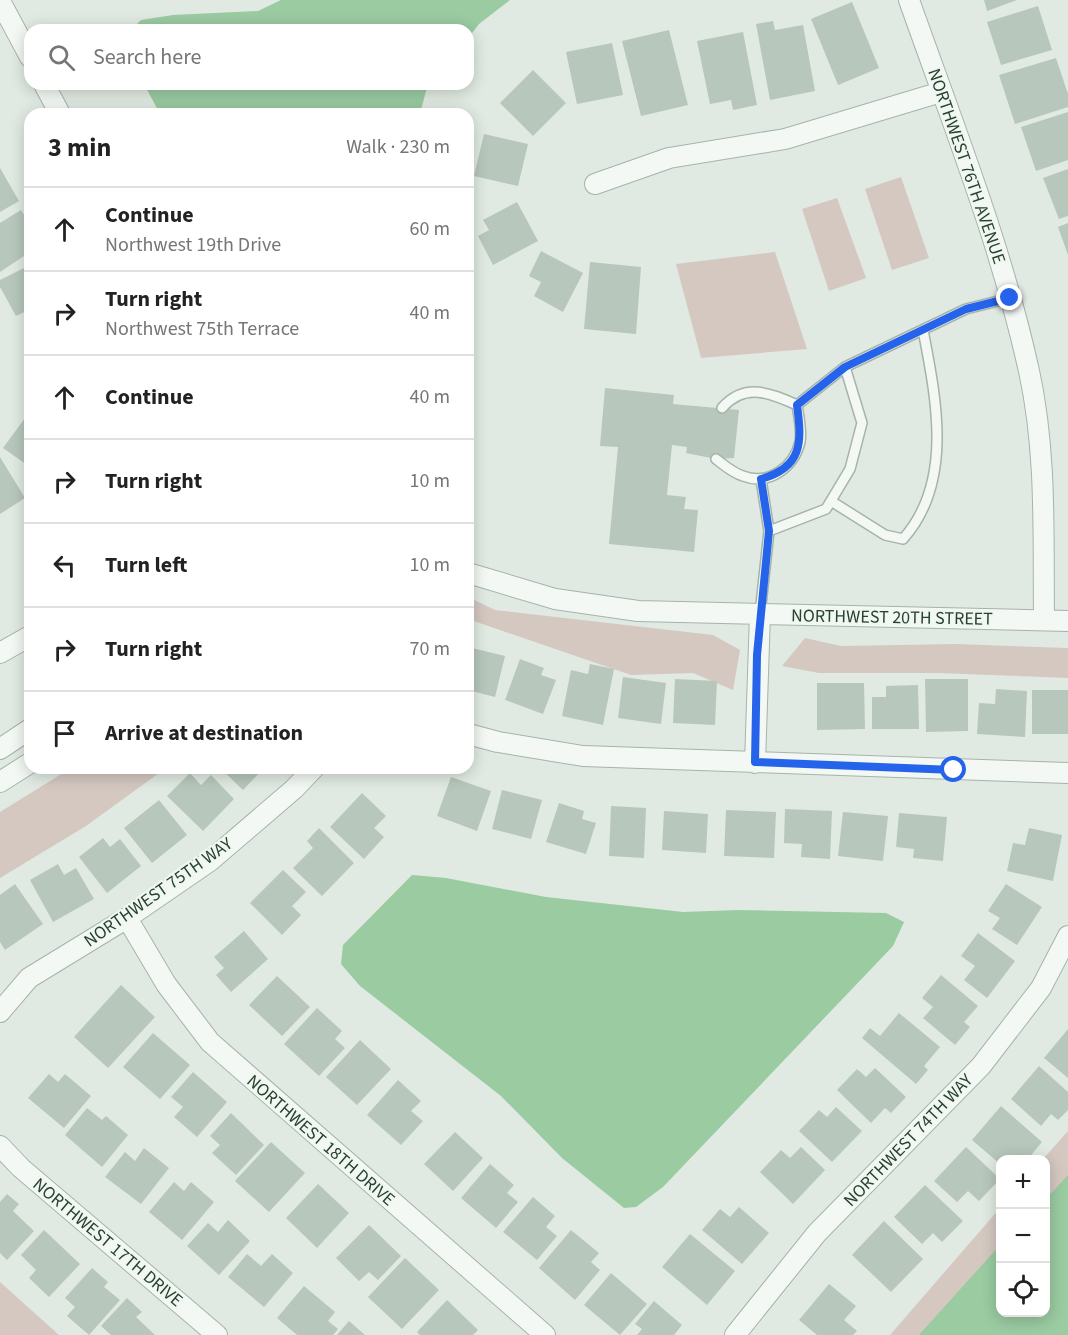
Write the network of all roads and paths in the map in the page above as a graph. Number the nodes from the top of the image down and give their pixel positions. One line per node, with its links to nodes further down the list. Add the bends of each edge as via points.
1 (909, 0): 5 (street, NORTHWEST 76TH AVENUE)
2 (0, 1): 3 (street)
3 (24, 46)
4 (47, 90): 6 (street)
5 (941, 92): 7 (street, via 785,139 669,158); 8 (street, NORTHWEST 76TH AVENUE)
6 (57, 108)
7 (595, 184)
8 (1010, 298): 9 (lane, via 966,309); 19 (street, NORTHWEST 76TH AVENUE, via 1029,373 1042,464)
9 (922, 330): 10 (lane); 15 (lane, via 937,404 936,468 921,513 903,539 885,535)
10 (845, 367): 11 (lane); 15 (lane, via 862,423 850,470)
11 (797, 405): 12 (lane, via 758,391 731,398); 14 (lane, via 800,440 796,454 788,466)
12 (723, 408)
13 (716, 459): 14 (lane, via 746,478)
14 (761, 479): 16 (lane)
15 (831, 501): 16 (lane, via 826,509)
16 (769, 531): 18 (lane)
17 (474, 575): 18 (street, NORTHWEST 20TH STREET, via 555,599 638,611)
18 (760, 614): 19 (street, NORTHWEST 20TH STREET); 26 (street)
19 (1044, 620): 20 (street, NORTHWEST 20TH STREET)
20 (1068, 621)
21 (24, 639): 22 (street)
22 (0, 653)
23 (24, 733): 25 (street)
24 (474, 736): 26 (street, via 583,756)
25 (0, 749)
26 (755, 762): 28 (street)
27 (24, 767): 30 (street)
28 (1068, 772)
29 (308, 774): 31 (street, NORTHWEST 75TH WAY, via 210,861)
30 (0, 782)
31 (127, 918): 33 (street, NORTHWEST 75TH WAY, via 28,978); 36 (street, NORTHWEST 18TH DRIVE, via 166,984 210,1042)
32 (1068, 936): 37 (street, NORTHWEST 74TH WAY, via 1041,988 981,1066 817,1233)
33 (0, 1012)
34 (0, 1146): 35 (street, NORTHWEST 17TH DRIVE)
35 (217, 1335)
36 (545, 1335)
37 (735, 1335)

